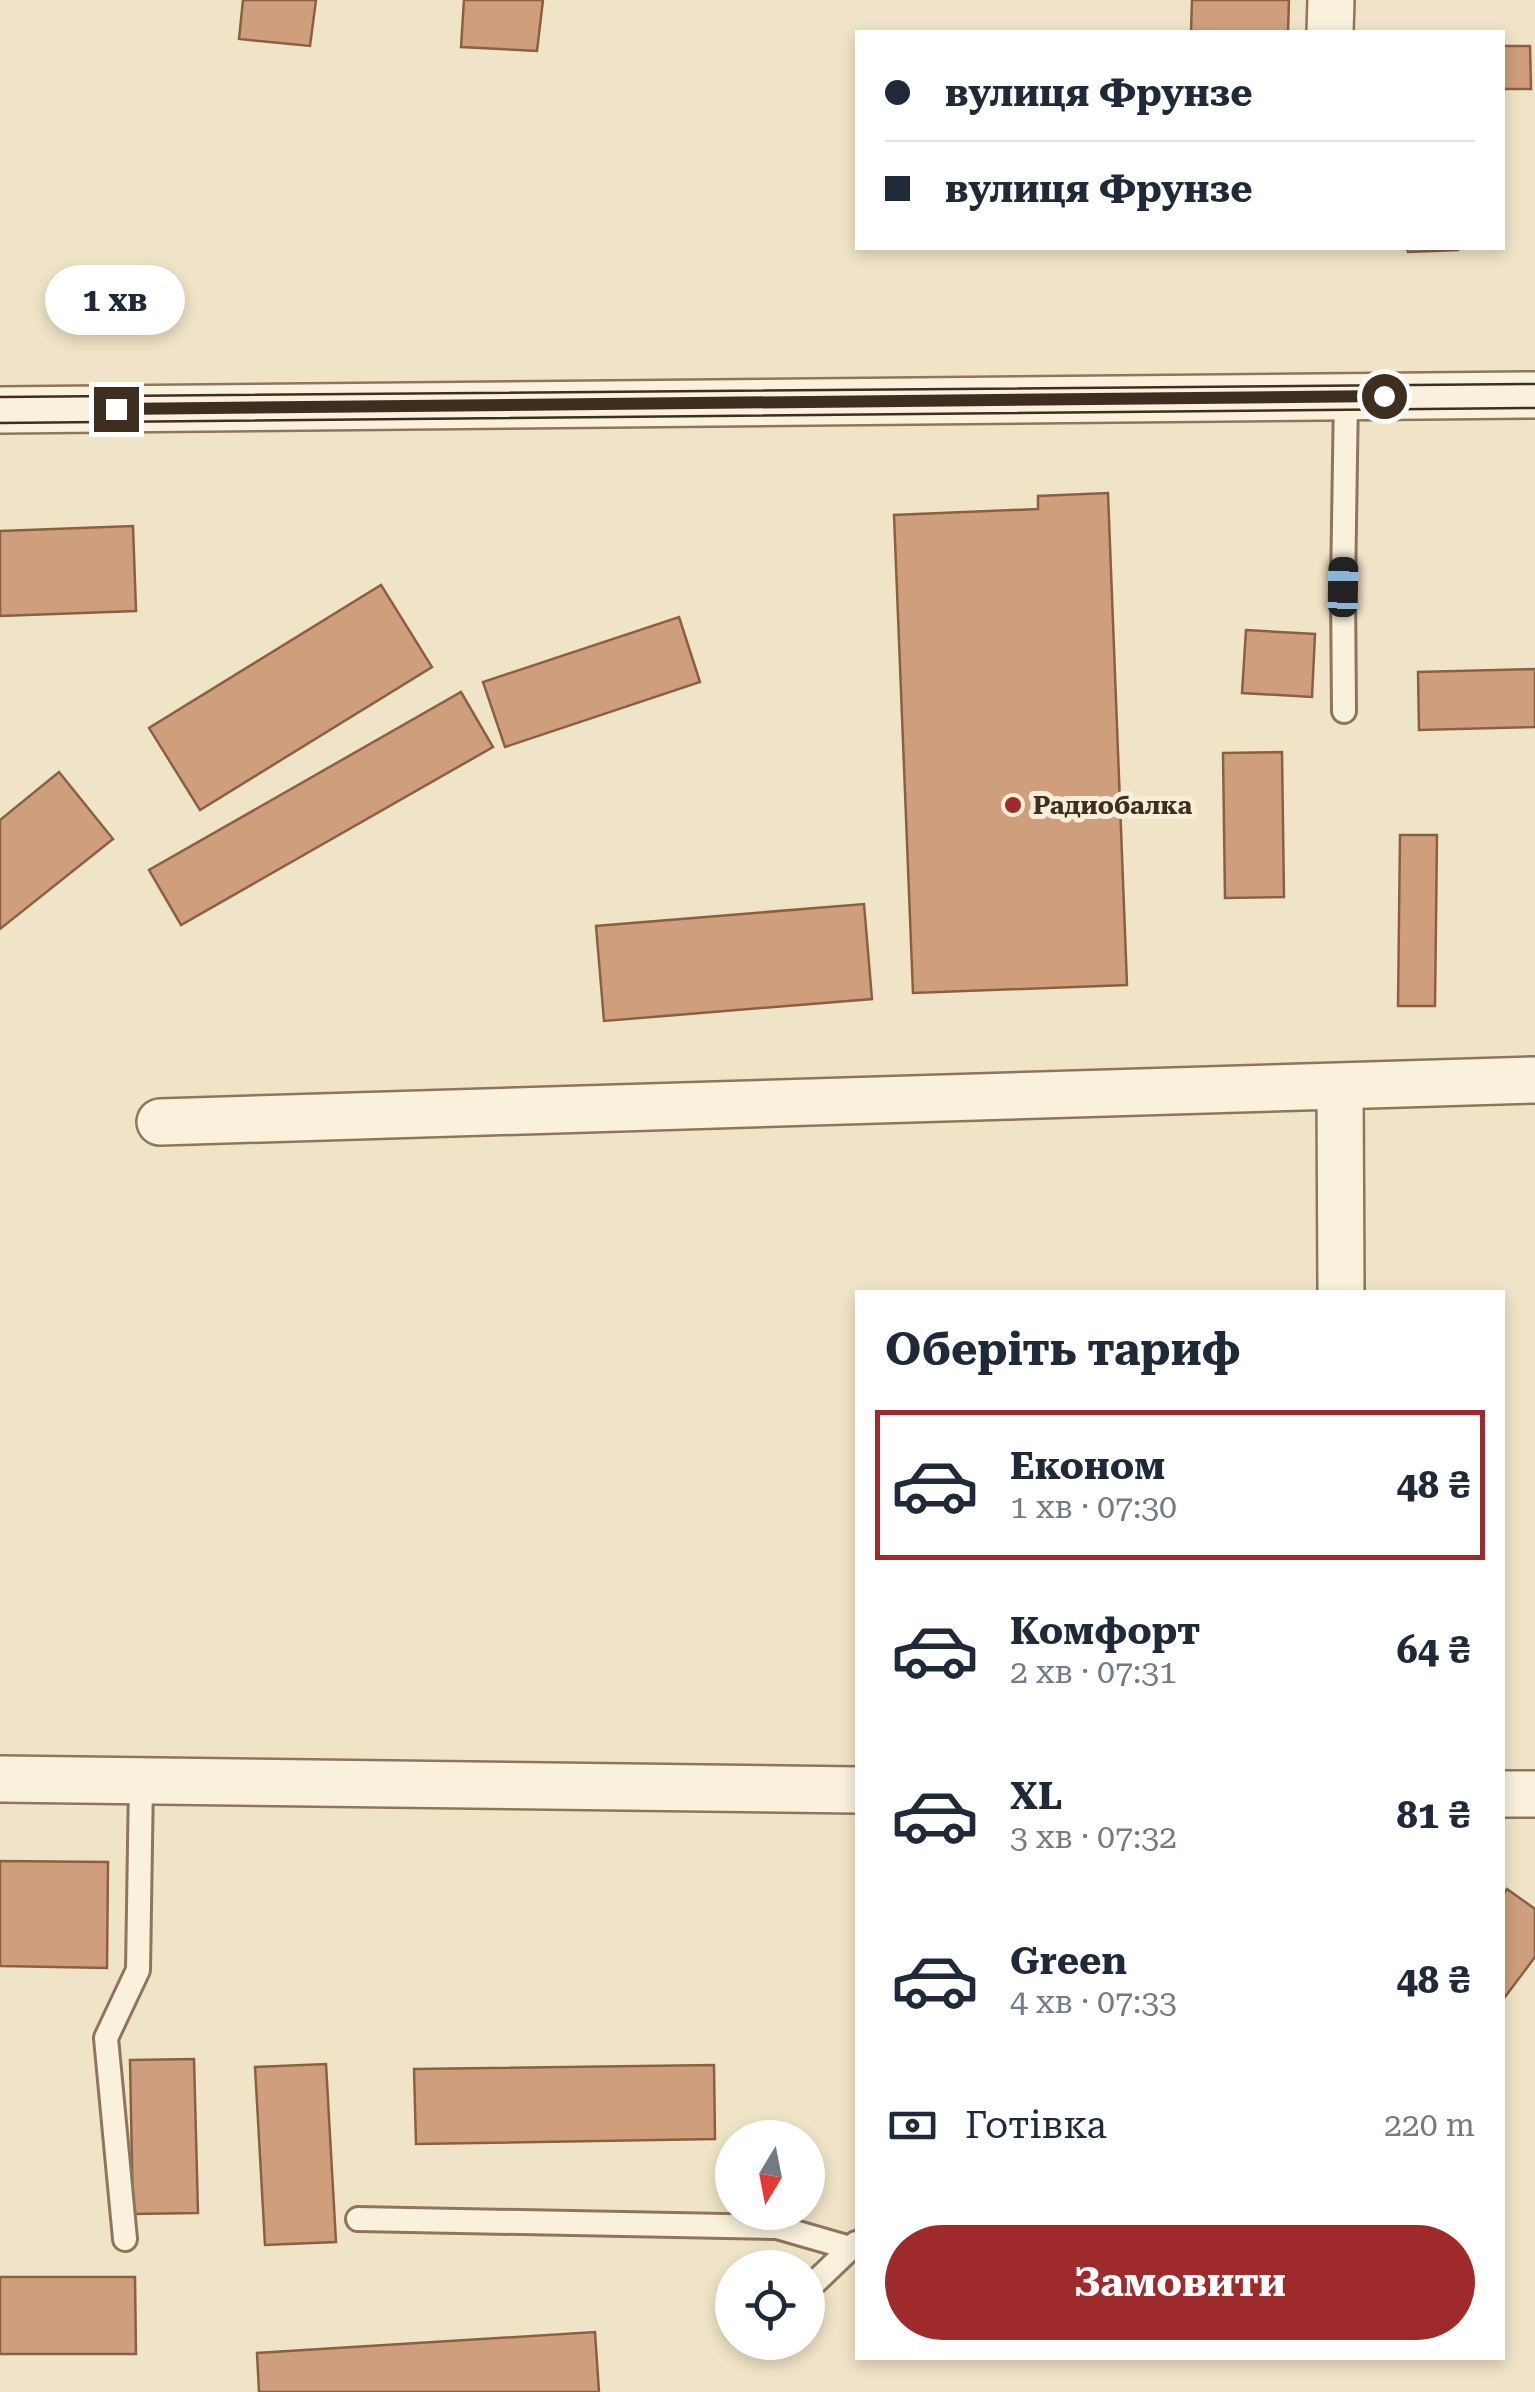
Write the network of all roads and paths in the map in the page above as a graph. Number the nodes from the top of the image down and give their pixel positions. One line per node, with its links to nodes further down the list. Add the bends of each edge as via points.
1 (1331, 0): 2 (street)
2 (1330, 30)
3 (1346, 396): 4 (street); 5 (street); 6 (lane)
4 (1535, 396)
5 (0, 410)
6 (1344, 711)
7 (1535, 1080): 8 (street)
8 (1340, 1086): 9 (street); 10 (street)
9 (160, 1122)
10 (1341, 1290)
11 (0, 1780): 12 (street)
12 (140, 1781): 13 (street); 17 (lane, via 138,1970 106,2038)
13 (855, 1790)
14 (1505, 1794): 15 (street)
15 (1535, 1794)
16 (358, 2218): 18 (lane, via 777,2227)
17 (126, 2239)
18 (854, 2245): 19 (lane)
19 (825, 2272)

